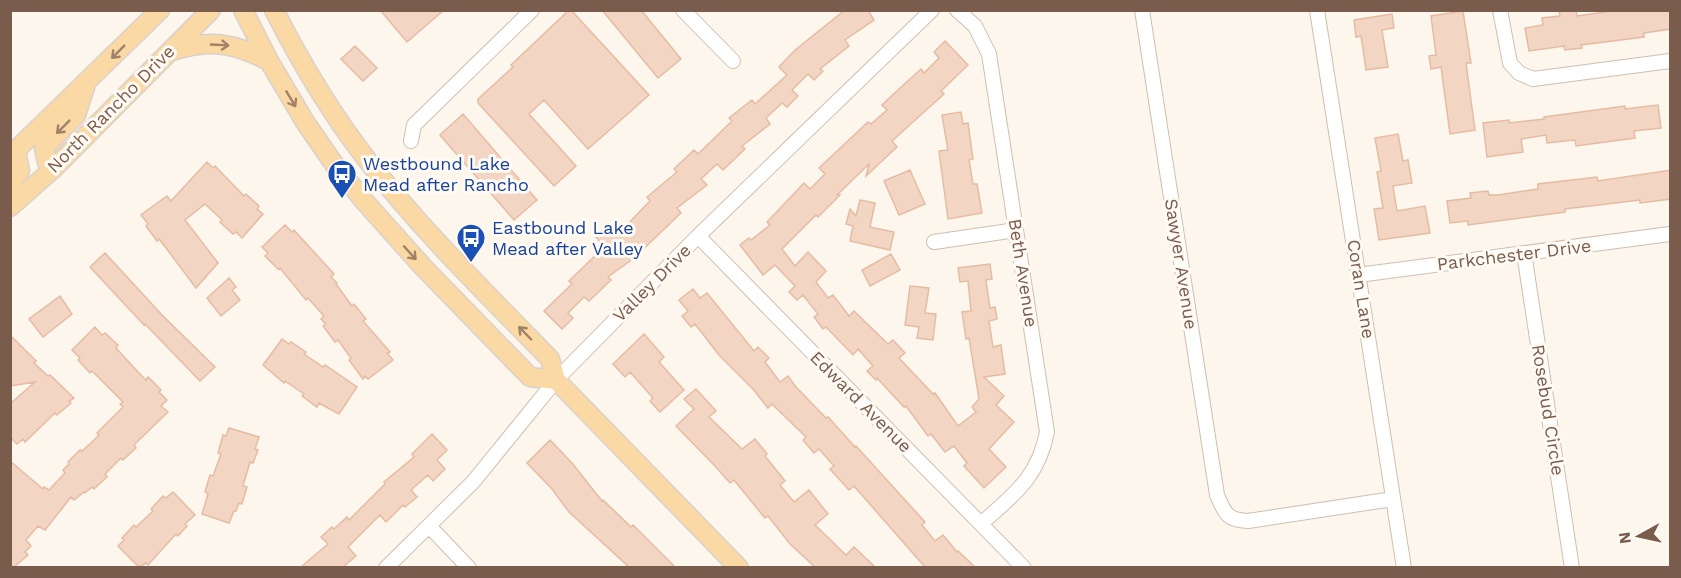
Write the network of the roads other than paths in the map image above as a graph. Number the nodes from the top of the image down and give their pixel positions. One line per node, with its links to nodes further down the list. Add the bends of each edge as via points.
1 (160, 10): 16 (main road, North Rancho Drive, one-way to 16)
2 (211, 10): 12 (main road, North Rancho Drive)
3 (243, 10): 13 (main road)
4 (274, 10): 28 (main road, one-way to 4, via 550,359 427,230 369,162 332,111)
5 (532, 10): 17 (street, via 414,125)
6 (683, 10): 14 (street)
7 (932, 10): 24 (street, Valley Drive)
8 (957, 10): 22 (street, Beth Avenue, via 975,26 989,54)
9 (1142, 10): 29 (street, Sawyer Avenue, via 1217,495 1226,515 1248,521)
10 (1317, 10): 27 (street, Coran Lane)
11 (1500, 10): 15 (street, via 1510,63 1533,79)
12 (168, 53): 13 (main road, one-way to 13, via 198,45 225,44 244,48); 19 (main road, North Rancho Drive)
13 (269, 61): 28 (main road, one-way to 28, via 334,164 423,267 530,377)
14 (733, 61)
15 (1671, 61)
16 (87, 82): 18 (main road, North Rancho Drive); 19 (main road, one-way to 19, via 76,115 44,148)
17 (411, 141)
18 (13, 153): 20 (main road, via 20,171)
19 (53, 169): 21 (main road, North Rancho Drive)
20 (10, 184)
21 (10, 207)
22 (1016, 230): 25 (street); 30 (street, Beth Avenue, via 1047,432 1035,471)
23 (1671, 234): 26 (street, Parkchester Drive)
24 (698, 236): 28 (street, Valley Drive); 30 (street, Edward Avenue)
25 (934, 242)
26 (1524, 254): 27 (street, Parkchester Drive); 37 (street, Rosebud Circle)
27 (1358, 275): 29 (street, Coran Lane)
28 (556, 380): 31 (street, Valley Drive, via 473,482); 34 (main road)
29 (1393, 499): 36 (street, Coran Lane)
30 (981, 524): 35 (street, Edward Avenue)
31 (429, 526): 32 (street, Valley Drive); 33 (street)
32 (386, 567)
33 (469, 567)
34 (739, 567)
35 (1024, 567)
36 (1404, 567)
37 (1572, 567)

